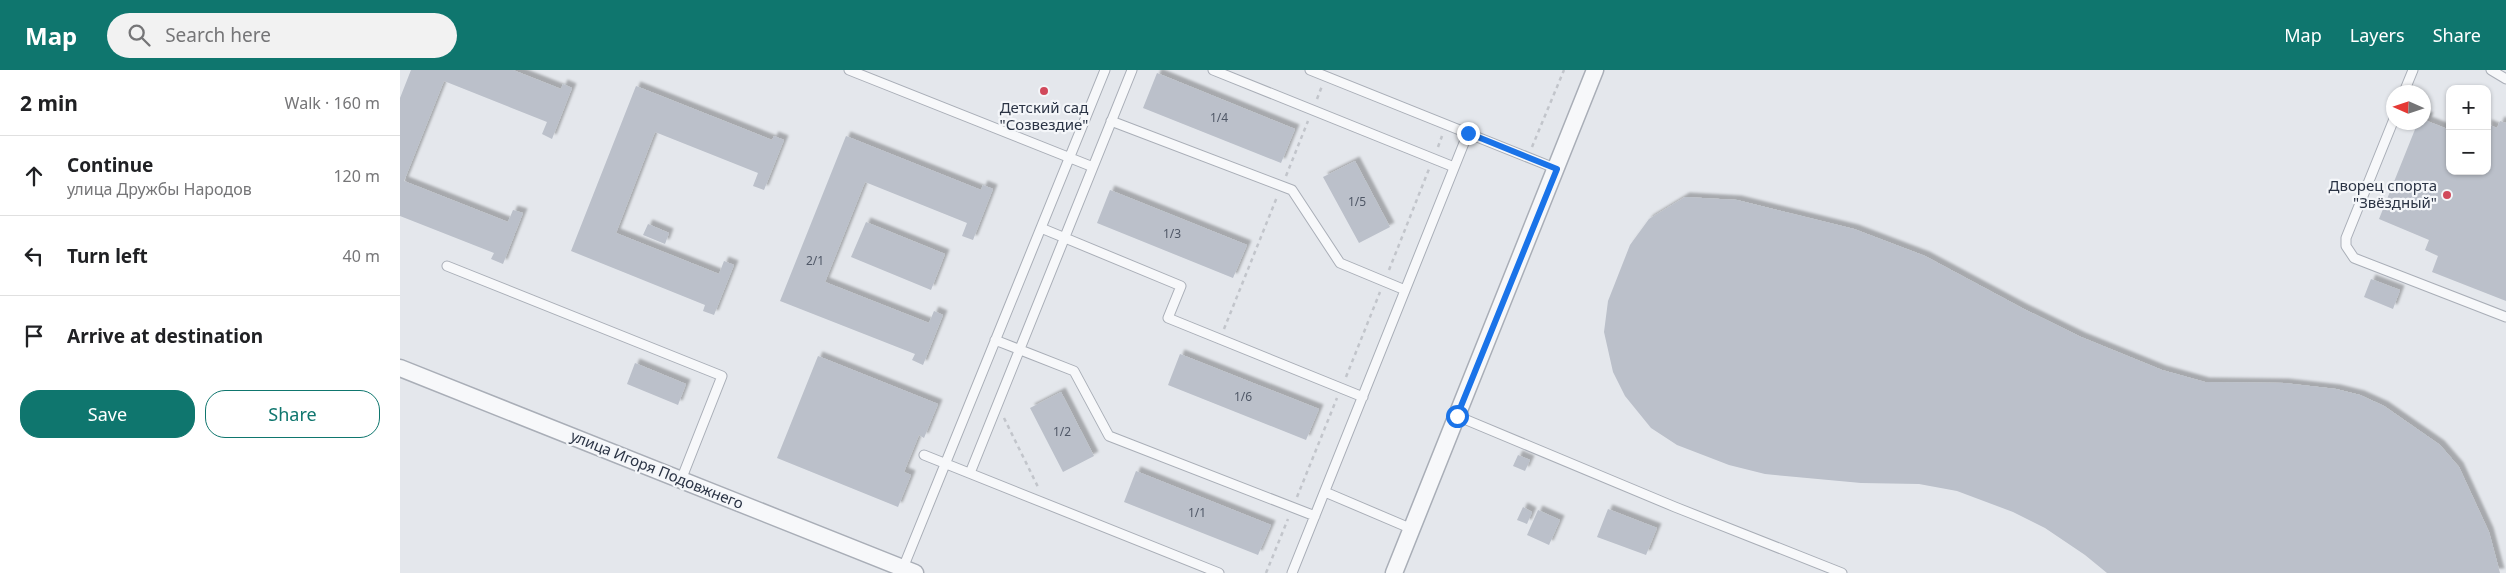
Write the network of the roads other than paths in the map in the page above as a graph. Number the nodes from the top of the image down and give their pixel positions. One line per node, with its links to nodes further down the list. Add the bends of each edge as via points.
1 (849, 70): 14 (lane)
2 (1104, 70): 14 (lane)
3 (1132, 70): 11 (lane)
4 (1213, 70): 16 (lane)
5 (1310, 70): 13 (lane)
6 (1595, 70): 17 (street)
7 (2413, 70): 10 (lane)
8 (2491, 70): 9 (lane)
9 (2506, 79)
10 (2407, 85)
11 (1111, 121): 15 (lane); 21 (lane, via 1292,190 1340,263)
12 (2390, 130): 22 (lane, via 2346,238 2349,253 2354,258)
13 (1468, 133): 16 (lane); 17 (lane)
14 (1069, 158): 15 (lane); 18 (lane)
15 (1093, 167): 19 (lane)
16 (1454, 167): 21 (lane)
17 (1557, 169): 27 (street)
18 (1040, 228): 19 (lane); 23 (lane)
19 (1064, 238): 24 (lane); 26 (lane, via 1181,286 1168,318)
20 (447, 266): 31 (lane, via 722,376)
21 (1405, 290): 26 (lane)
22 (2506, 317)
23 (996, 340): 24 (lane); 29 (lane)
24 (1020, 350): 30 (lane); 33 (lane, via 1074,371 1109,436)
25 (400, 368): 31 (street, улица Игоря Подовжнего)
26 (1362, 397): 32 (lane)
27 (1457, 416): 34 (street); 39 (lane)
28 (924, 455): 29 (lane)
29 (946, 464): 30 (lane); 35 (lane)
30 (970, 473): 36 (lane)
31 (681, 480): 35 (street, улица Игоря Подовжнего)
32 (1325, 492): 33 (lane); 34 (lane)
33 (1315, 516): 37 (lane)
34 (1412, 529): 38 (street)
35 (909, 571)
36 (1219, 573)
37 (1292, 573)
38 (1394, 573)
39 (1842, 573)

